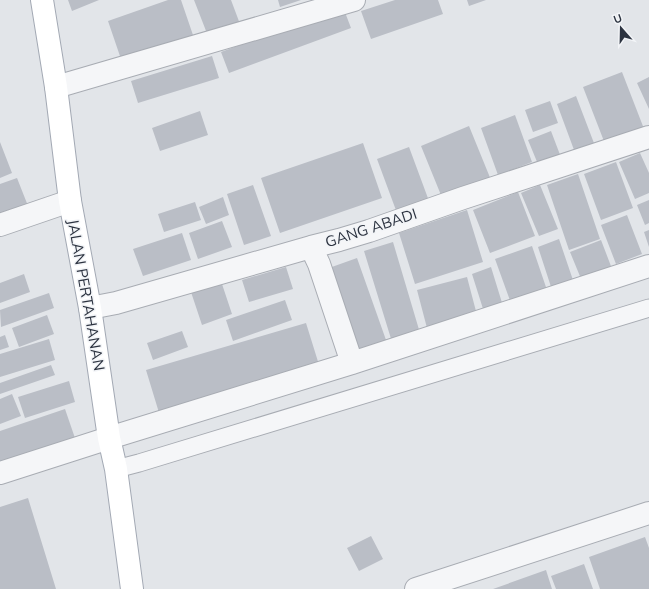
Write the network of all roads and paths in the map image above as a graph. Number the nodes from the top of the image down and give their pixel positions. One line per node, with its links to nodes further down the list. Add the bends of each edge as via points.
1 (42, 0): 3 (main road, JALAN PERTAHANAN)
2 (354, 0): 3 (street)
3 (56, 87): 5 (main road, JALAN PERTAHANAN)
4 (649, 137): 7 (street, GANG ABADI, via 369,231)
5 (70, 201): 6 (street); 9 (main road, JALAN PERTAHANAN)
6 (0, 225)
7 (311, 247): 9 (street, GANG ABADI, via 116,303); 11 (street)
8 (649, 266): 11 (street)
9 (90, 308): 12 (main road, JALAN PERTAHANAN)
10 (649, 308): 13 (lane)
11 (352, 363): 12 (street)
12 (109, 438): 13 (main road, JALAN PERTAHANAN); 14 (street)
13 (116, 469): 16 (main road, JALAN PERTAHANAN)
14 (0, 473)
15 (649, 513): 17 (street)
16 (132, 589)
17 (416, 589)

